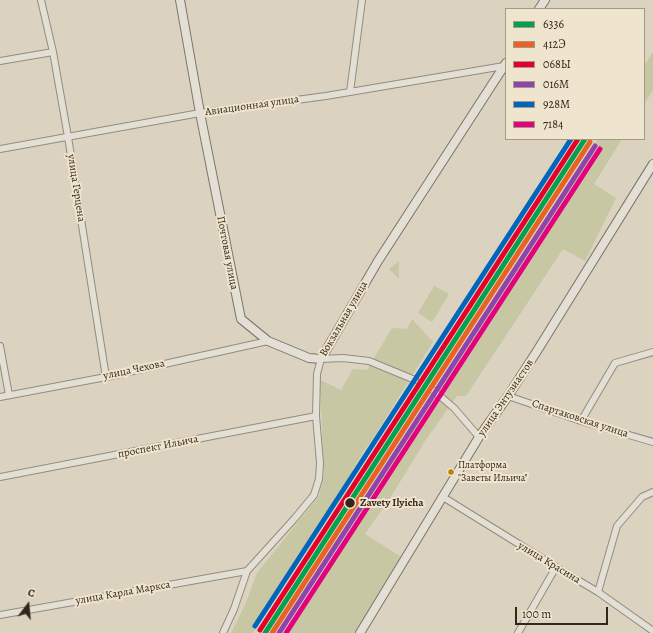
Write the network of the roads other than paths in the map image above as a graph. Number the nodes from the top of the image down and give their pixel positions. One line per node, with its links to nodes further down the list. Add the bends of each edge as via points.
1 (41, 0): 4 (street, улица Герцена)
2 (180, 0): 8 (street, Почтовая улица)
3 (362, 0): 7 (street)
4 (53, 52): 5 (street); 9 (street, улица Герцена)
5 (0, 61)
6 (505, 64): 7 (street, Авиационная улица); 15 (street, Вокзальная улица, via 378,261)
7 (350, 92): 8 (street, Авиационная улица)
8 (200, 113): 9 (street, Авиационная улица); 12 (street, Почтовая улица, via 241,319)
9 (68, 137): 10 (street, Авиационная улица); 16 (street, улица Герцена)
10 (0, 149)
11 (653, 164): 20 (street, улица Энтузиастов)
12 (268, 340): 15 (street, Почтовая улица, via 310,358); 16 (street, улица Чехова)
13 (0, 346): 19 (street)
14 (653, 352): 23 (street, via 614,363)
15 (321, 359): 17 (street, Почтовая улица, via 369,361); 22 (street, Вокзальная улица, via 317,374)
16 (106, 377): 19 (street, улица Чехова)
17 (415, 380)
18 (434, 391): 24 (street, via 454,408)
19 (9, 395): 21 (street, улица Чехова)
20 (508, 396): 23 (street, Спартаковская улица); 24 (street, улица Энтузиастов)
21 (0, 397)
22 (316, 416): 26 (street, проспект Ильича); 30 (street, Вокзальная улица, via 320,463 319,480 314,495)
23 (581, 421): 25 (street, Спартаковская улица)
24 (479, 437): 28 (street, улица Энтузиастов)
25 (653, 442)
26 (0, 477)
27 (653, 492): 31 (street, via 642,497 617,526)
28 (443, 497): 29 (street, улица Красина); 35 (street, улица Энтузиастов)
29 (556, 567): 31 (street, улица Красина); 36 (street)
30 (247, 571): 32 (street, улица Карла Маркса); 34 (street, Вокзальная улица)
31 (598, 592): 33 (street, улица Красина)
32 (0, 615)
33 (653, 631)
34 (223, 633)
35 (360, 633)
36 (518, 633)

